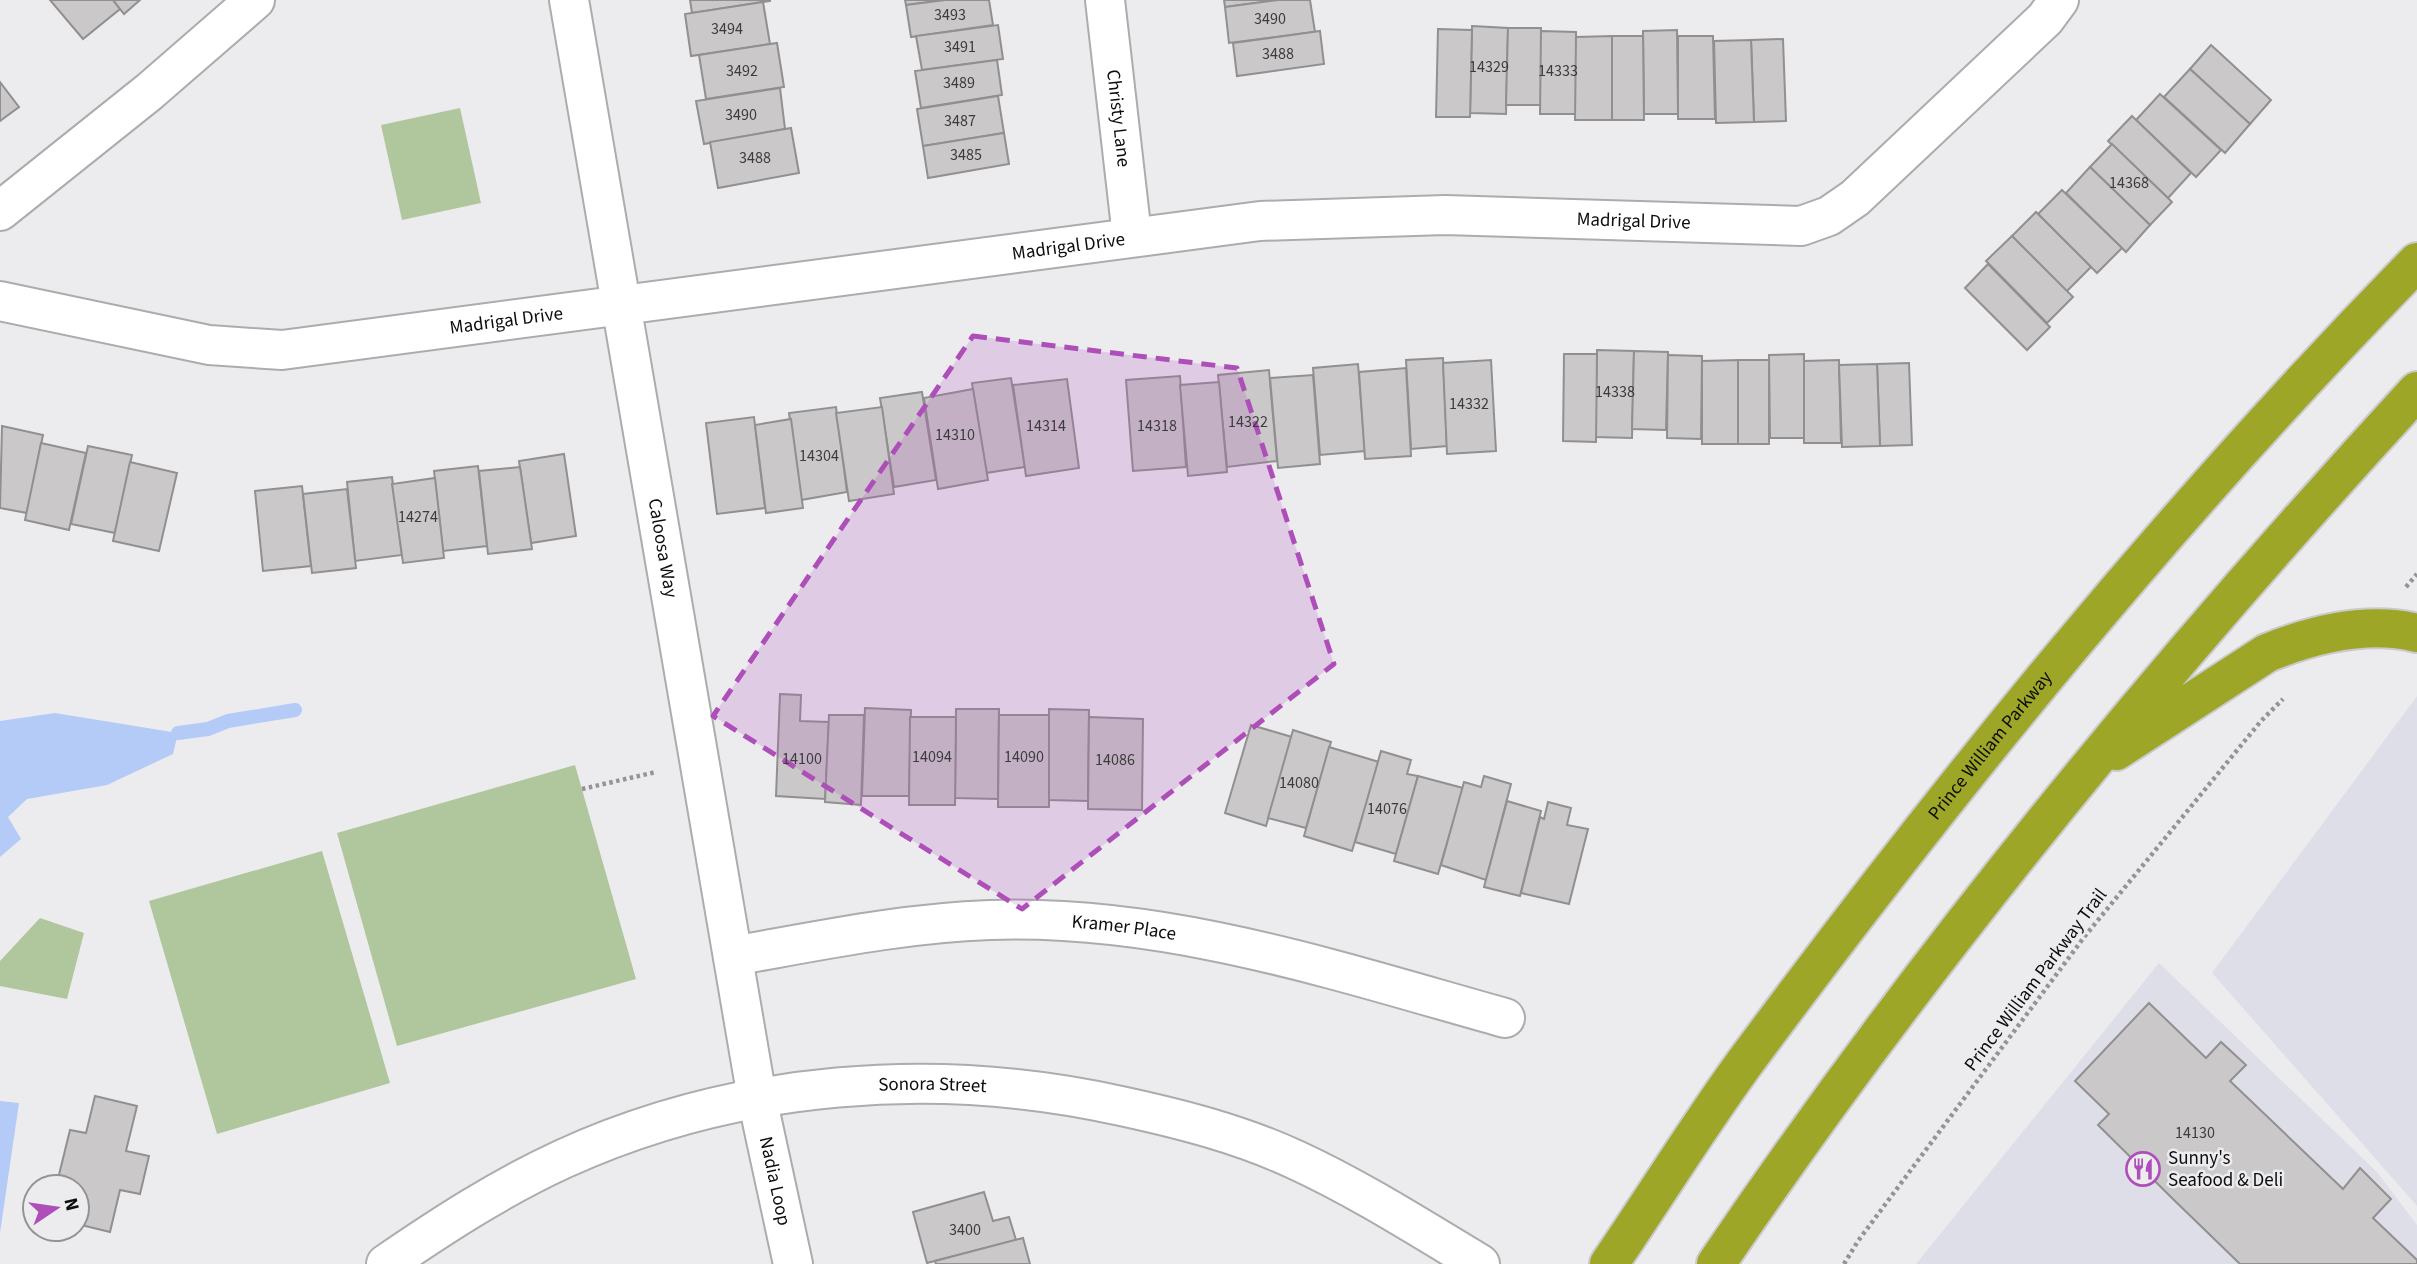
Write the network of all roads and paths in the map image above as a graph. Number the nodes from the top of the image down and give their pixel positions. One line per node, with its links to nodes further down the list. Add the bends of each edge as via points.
1 (255, 0): 5 (street)
2 (569, 0): 9 (street, Caloosa Way)
3 (1105, 0): 6 (street, Christy Lane)
4 (2059, 0): 6 (street, Madrigal Drive, via 2045,19 1856,198 1829,216 1801,226 1445,215 1260,221)
5 (0, 211)
6 (1132, 236): 9 (street, Madrigal Drive)
7 (2417, 262): 22 (highway, Prince William Parkway, via 2140,564 2005,724 1742,1067)
8 (0, 301): 9 (street, Madrigal Drive, via 209,345 282,350)
9 (621, 306): 13 (street, Caloosa Way)
10 (2417, 391): 14 (highway, via 2322,493)
11 (2417, 633): 14 (highway, via 2358,630 2319,636 2267,653)
12 (2261, 721): 24 (path, Prince William Parkway Trail, via 2085,936)
13 (700, 762): 15 (path); 16 (street, Caloosa Way)
14 (2082, 773): 23 (highway, via 1881,1029)
15 (582, 789)
16 (733, 956): 17 (street, Kramer Place, via 932,924 1069,922 1155,930 1236,946); 18 (street, Caloosa Way)
17 (1505, 1018)
18 (757, 1098): 19 (street, Sonora Street, via 658,1123 564,1159 460,1213); 20 (street, Nadia Loop); 21 (street, Sonora Street, via 856,1085 976,1084 1075,1096 1153,1113 1230,1133 1295,1159)
19 (386, 1264)
20 (793, 1264)
21 (1480, 1264)
22 (1609, 1264)
23 (1716, 1264)
24 (1844, 1264)

